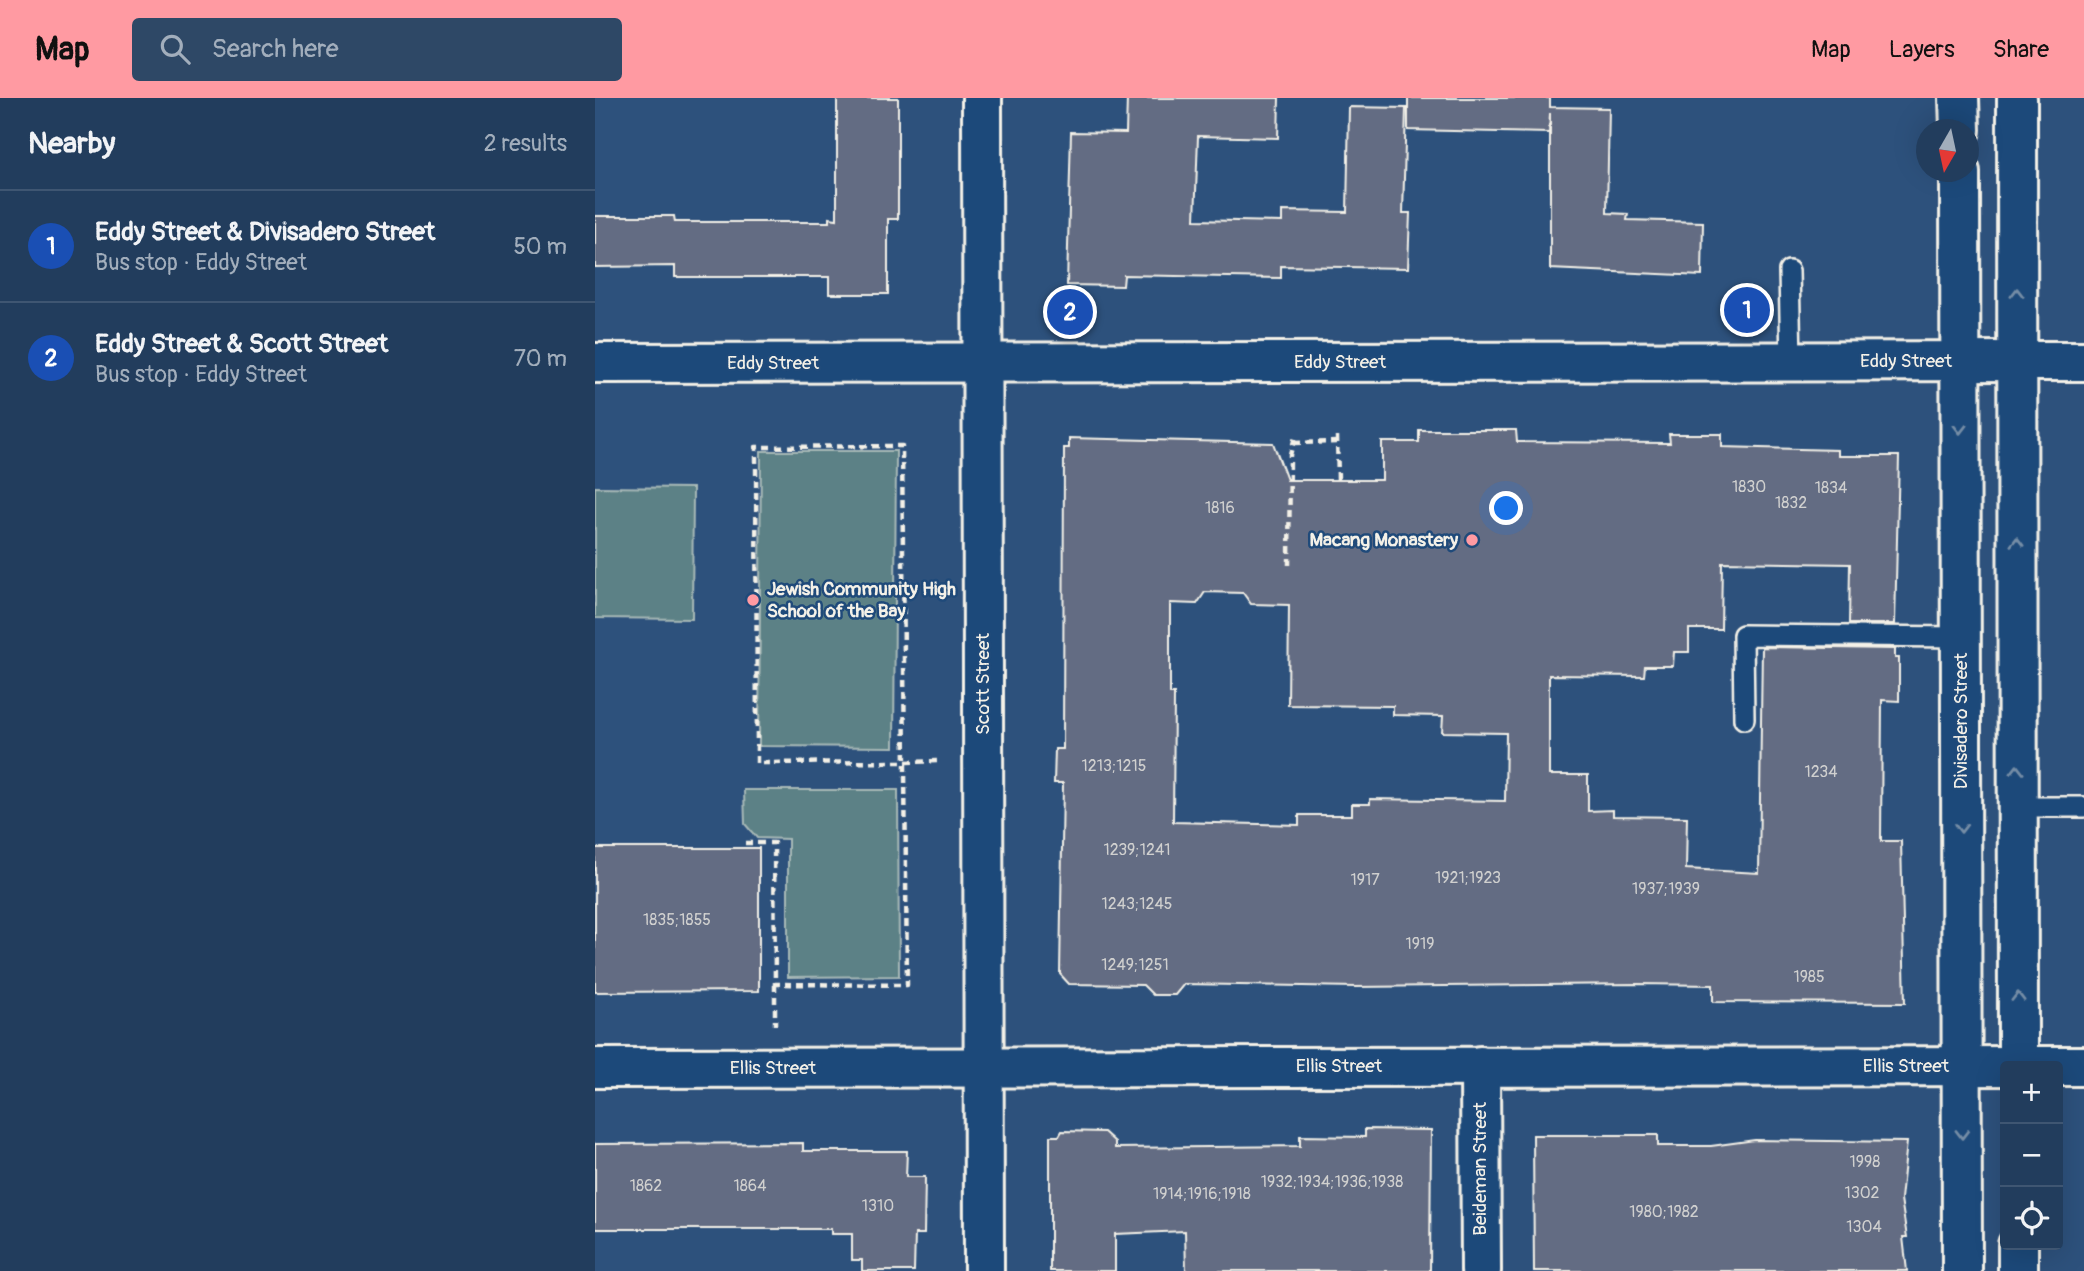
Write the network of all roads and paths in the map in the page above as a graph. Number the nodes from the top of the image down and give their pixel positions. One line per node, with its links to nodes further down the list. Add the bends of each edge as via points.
1 (982, 98): 12 (street, Scott Street)
2 (1959, 98): 4 (street)
3 (2017, 98): 9 (street, one-way to 3)
4 (1959, 119)
5 (1960, 182): 8 (street, Divisadero Street)
6 (1789, 271): 7 (lane)
7 (1791, 361): 8 (street, Eddy Street); 12 (street, Eddy Street)
8 (1960, 361): 9 (street, Eddy Street); 15 (street, Divisadero Street, one-way to 15)
9 (2017, 361): 10 (street, Eddy Street); 19 (street, one-way to 9)
10 (2084, 361)
11 (595, 363): 12 (street, Eddy Street)
12 (982, 363): 17 (street, Scott Street)
13 (1338, 480): 14 (path, via 1338,439 1294,440)
14 (1289, 565)
15 (1961, 637): 16 (lane, via 1743,635); 24 (street, Divisadero Street, one-way to 24)
16 (1744, 719)
17 (984, 761): 18 (path); 28 (street, Scott Street)
18 (905, 762): 18 (path, via 757,763 756,447 902,446); 21 (path, via 907,985 775,984 774,844)
19 (2017, 807): 20 (lane); 22 (street, one-way to 19)
20 (2084, 807)
21 (745, 844)
22 (2018, 1061)
23 (1480, 1066): 24 (street, Ellis Street); 28 (street, Ellis Street); 32 (street, Beideman Street)
24 (1962, 1066): 25 (street, Ellis Street); 33 (street, Divisadero Street, one-way to 33)
25 (2000, 1066)
26 (2063, 1066): 27 (street, Ellis Street)
27 (2084, 1066)
28 (984, 1067): 29 (street, Ellis Street); 31 (street, Scott Street)
29 (595, 1068)
30 (2018, 1250): 34 (street)
31 (984, 1271)
32 (1481, 1271)
33 (1962, 1271)
34 (2018, 1271)

